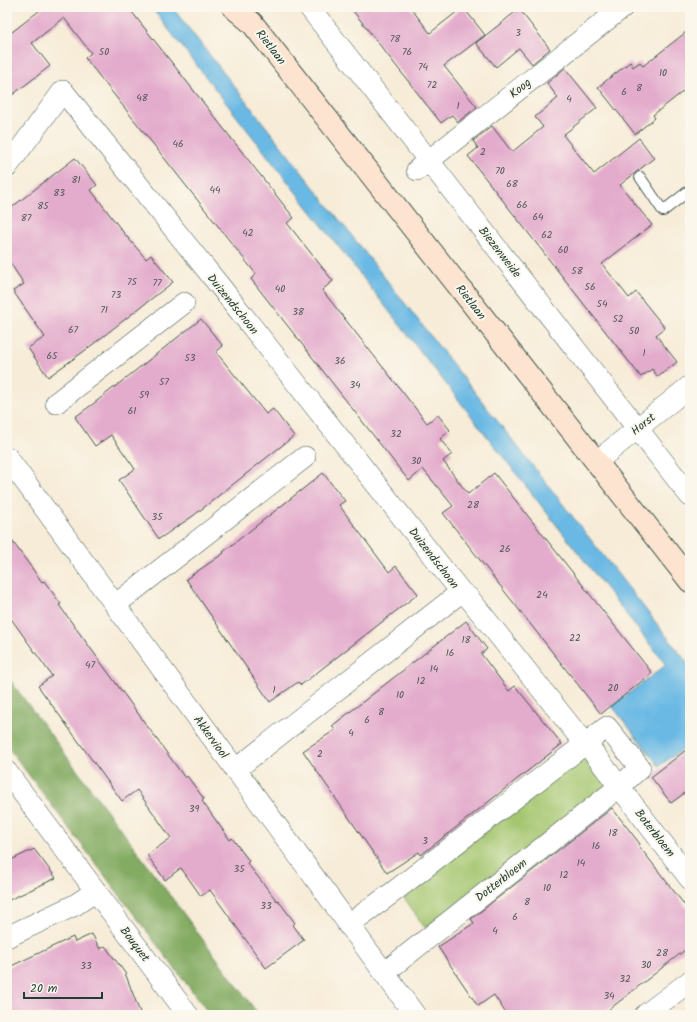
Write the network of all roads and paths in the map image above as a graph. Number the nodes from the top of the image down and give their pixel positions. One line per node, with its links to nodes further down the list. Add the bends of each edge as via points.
1 (233, 7): 4 (street, Rietlaan)
2 (309, 7): 5 (street, Biezenweide)
3 (623, 7): 5 (street, Koog)
4 (248, 15): 15 (street, Rietlaan)
5 (423, 165): 12 (street, Biezenweide)
6 (7, 168): 18 (street, Duizendschoon, via 63,91)
7 (640, 177): 8 (lane, via 663,210)
8 (690, 190)
9 (184, 303): 11 (street)
10 (690, 386): 12 (street, Horst)
11 (56, 403)
12 (637, 429): 15 (street, Horst); 16 (street, Biezenweide)
13 (305, 457): 19 (street)
14 (7, 458): 19 (street, Akkerviool)
15 (596, 462): 17 (street, Rietlaan)
16 (690, 496)
17 (690, 581)
18 (461, 592): 20 (street, Duizendschoon, via 469,598); 21 (street, Duizendschoon)
19 (115, 605): 21 (street, Akkerviool)
20 (583, 740): 23 (street, Duizendschoon); 23 (street, Dotterbloem, via 607,726 640,768); 26 (street, via 399,888)
21 (235, 770): 26 (street, Akkerviool)
22 (7, 772): 25 (street, Bouquet)
23 (619, 787): 24 (street, Boterbloem); 28 (street, Dotterbloem)
24 (690, 879)
25 (96, 891): 27 (street, via 75,905); 30 (street, Bouquet)
26 (348, 925): 28 (street, Akkerviool)
27 (7, 937)
28 (384, 973): 31 (street, Akkerviool)
29 (690, 981): 32 (street)
30 (188, 1015)
31 (415, 1015)
32 (645, 1015)

